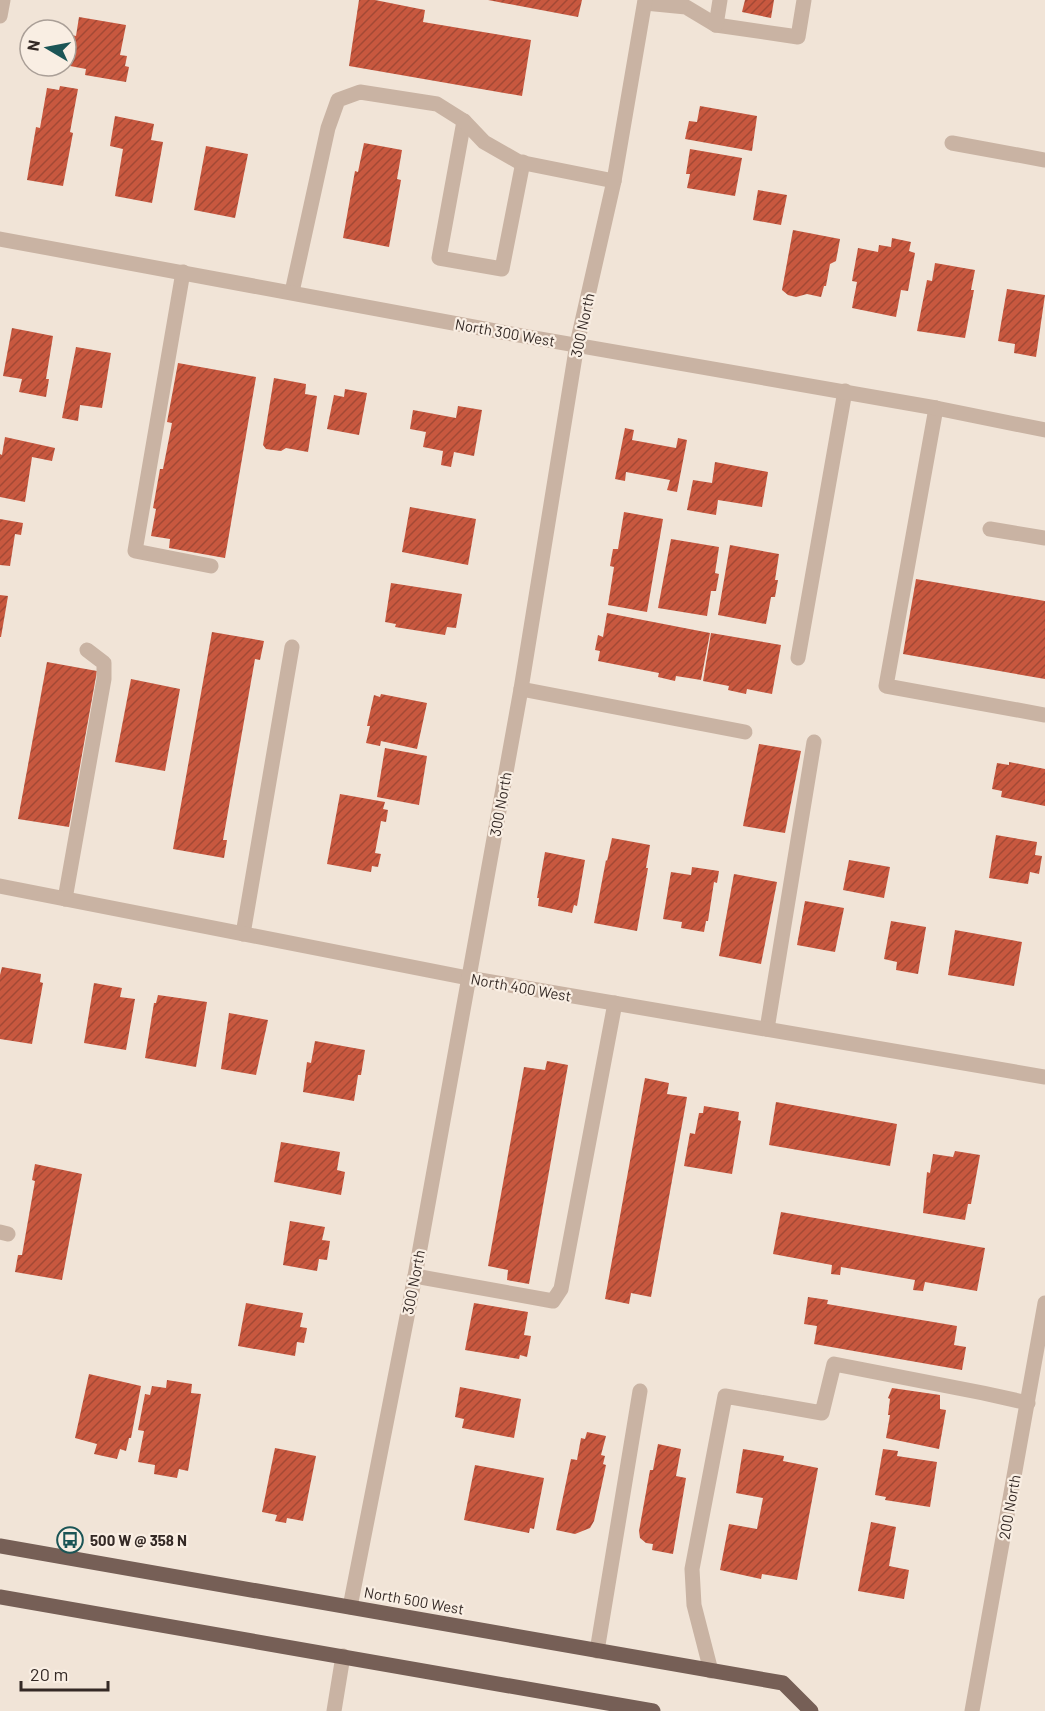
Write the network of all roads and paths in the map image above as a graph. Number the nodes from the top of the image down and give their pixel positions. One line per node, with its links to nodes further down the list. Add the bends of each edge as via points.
1 (3, 0): 5 (street)
2 (720, 0): 6 (street)
3 (804, 0): 6 (street, via 798,37)
4 (645, 1): 6 (street, via 686,8); 11 (street, 300 North)
5 (0, 16)
6 (716, 26)
7 (464, 121): 10 (street, via 484,142); 10 (street, via 440,258 502,269); 14 (street, via 437,104 360,92 338,99 328,128)
8 (952, 143): 9 (street)
9 (1045, 160)
10 (523, 162): 11 (street)
11 (614, 181): 15 (street, 300 North)
12 (0, 239): 13 (street, North 300 West)
13 (183, 272): 14 (street, North 300 West); 21 (street, via 135,551)
14 (292, 292): 15 (street, North 300 West)
15 (577, 344): 16 (street, North 300 West); 25 (street, 300 North)
16 (845, 391): 17 (street, North 300 West); 24 (street)
17 (936, 408): 18 (street, North 300 West); 26 (street, via 886,686)
18 (1045, 430)
19 (990, 529): 20 (street)
20 (1045, 538)
21 (211, 566)
22 (292, 646): 31 (street)
23 (87, 650): 30 (street, via 104,663 104,679)
24 (798, 658)
25 (521, 690): 27 (street); 32 (street, 300 North)
26 (1045, 715)
27 (745, 732)
28 (814, 741): 34 (street)
29 (0, 886): 30 (street, North 400 West)
30 (65, 899): 31 (street, North 400 West)
31 (243, 934): 32 (street, North 400 West)
32 (468, 978): 33 (street, North 400 West); 36 (street, 300 North)
33 (615, 1003): 34 (street, North 400 West); 36 (street, via 561,1289 553,1301)
34 (767, 1029): 35 (street, North 400 West)
35 (1045, 1077)
36 (415, 1276): 42 (street, 300 North)
37 (1045, 1303): 39 (street, 200 North)
38 (640, 1391): 43 (street)
39 (1028, 1403): 45 (street, via 834,1364 822,1413 725,1396 692,1569 694,1605); 50 (street, 200 North)
40 (0, 1546): 42 (main road, North 500 West)
41 (0, 1597): 44 (main road)
42 (350, 1607): 43 (main road, North 500 West)
43 (597, 1651): 45 (main road, North 500 West)
44 (343, 1656): 46 (main road); 47 (street)
45 (711, 1671): 49 (main road, North 500 West, via 783,1683)
46 (626, 1709): 48 (main road)
47 (334, 1711)
48 (653, 1711)
49 (811, 1711)
50 (972, 1711)

